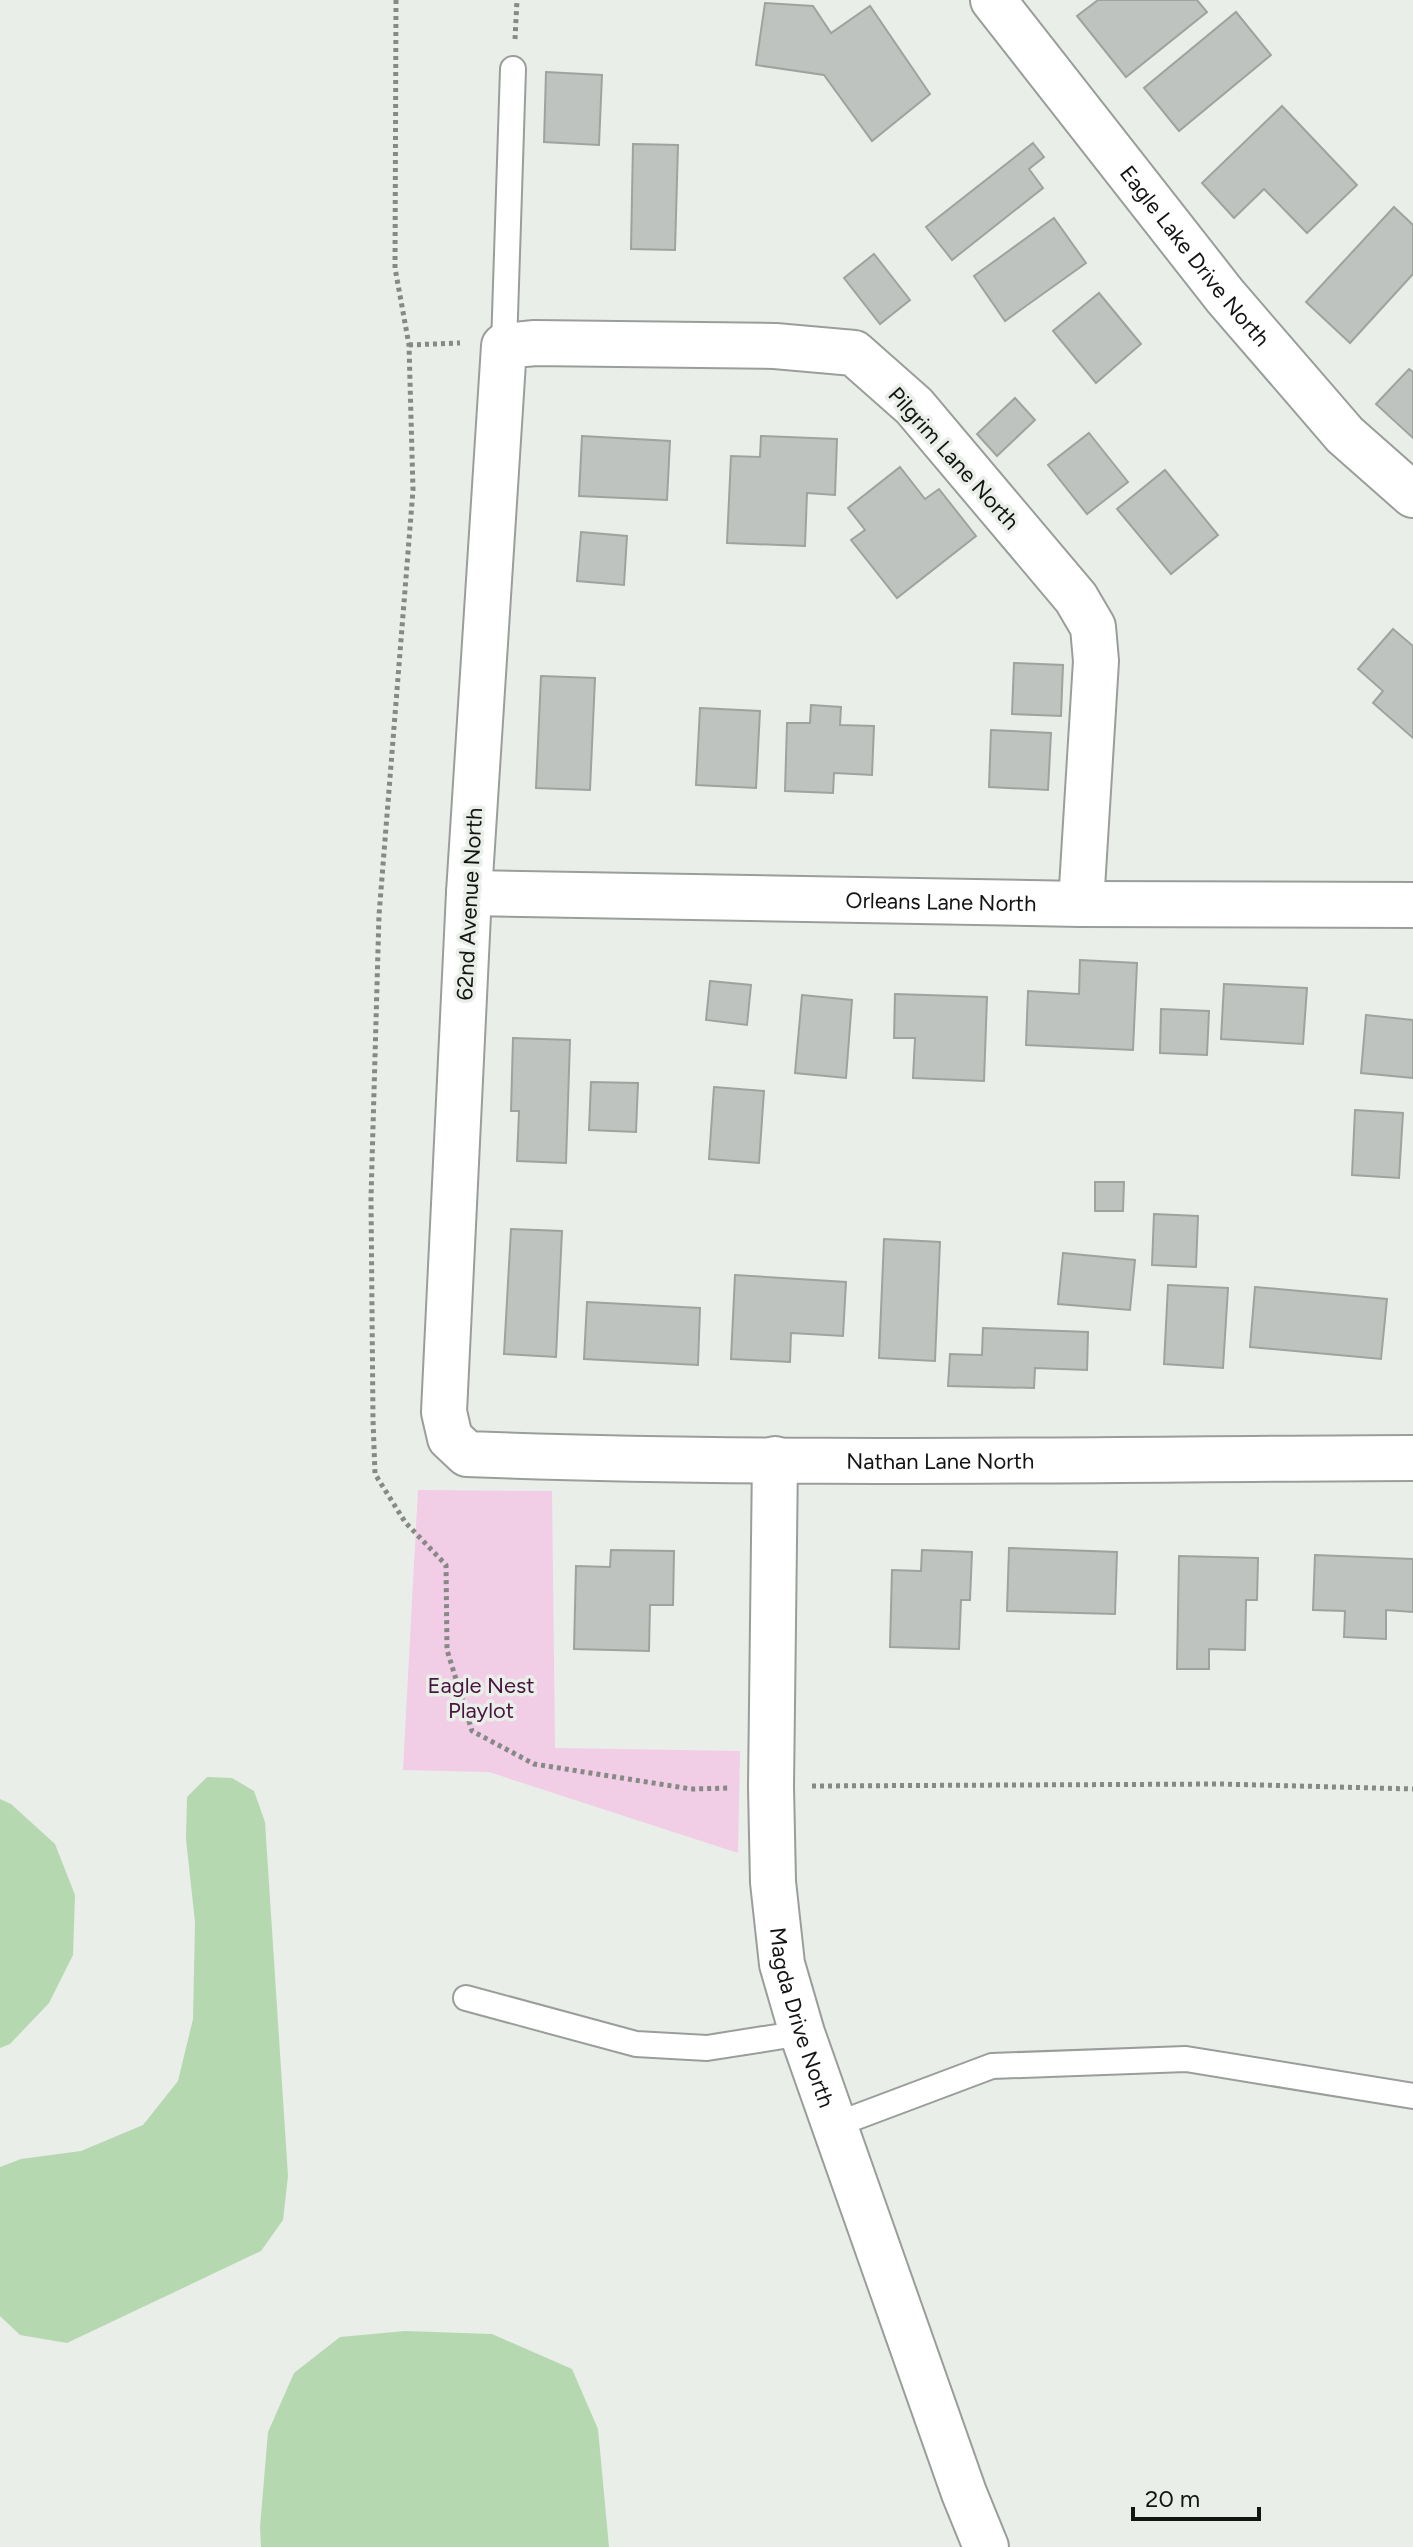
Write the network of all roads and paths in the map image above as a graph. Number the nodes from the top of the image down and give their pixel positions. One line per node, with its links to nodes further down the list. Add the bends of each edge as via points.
1 (396, 0): 4 (path, via 395,268)
2 (993, 0): 6 (street, Eagle Lake Drive North, via 1225,296 1345,435)
3 (513, 69): 5 (lane)
4 (409, 345): 5 (path); 13 (path, via 413,490 379,915 371,1198 375,1474 405,1522 446,1565 447,1650 472,1731 534,1764 691,1789)
5 (504, 346): 7 (street, 62nd Avenue North); 8 (street, Pilgrim Lane North, via 775,346 854,353 914,406 1076,598 1093,627 1096,661)
6 (1413, 495)
7 (469, 893): 8 (street, Orleans Lane North); 10 (street, 62nd Avenue North, via 444,1412 450,1438)
8 (1081, 904): 9 (street, Orleans Lane North)
9 (1413, 905)
10 (467, 1454): 12 (street, Nathan Lane North)
11 (1413, 1458): 12 (street, Nathan Lane North)
12 (775, 1459): 13 (street, Magda Drive North)
13 (771, 1787): 14 (path, via 1221,1784); 16 (street, Magda Drive North, via 782,1964)
14 (1413, 1789)
15 (466, 1998): 16 (lane, via 636,2044 707,2048)
16 (802, 2033): 18 (street, Magda Drive North)
17 (1413, 2096): 18 (lane, via 1186,2059 992,2066)
18 (835, 2125): 19 (street, Magda Drive North)
19 (986, 2547)

